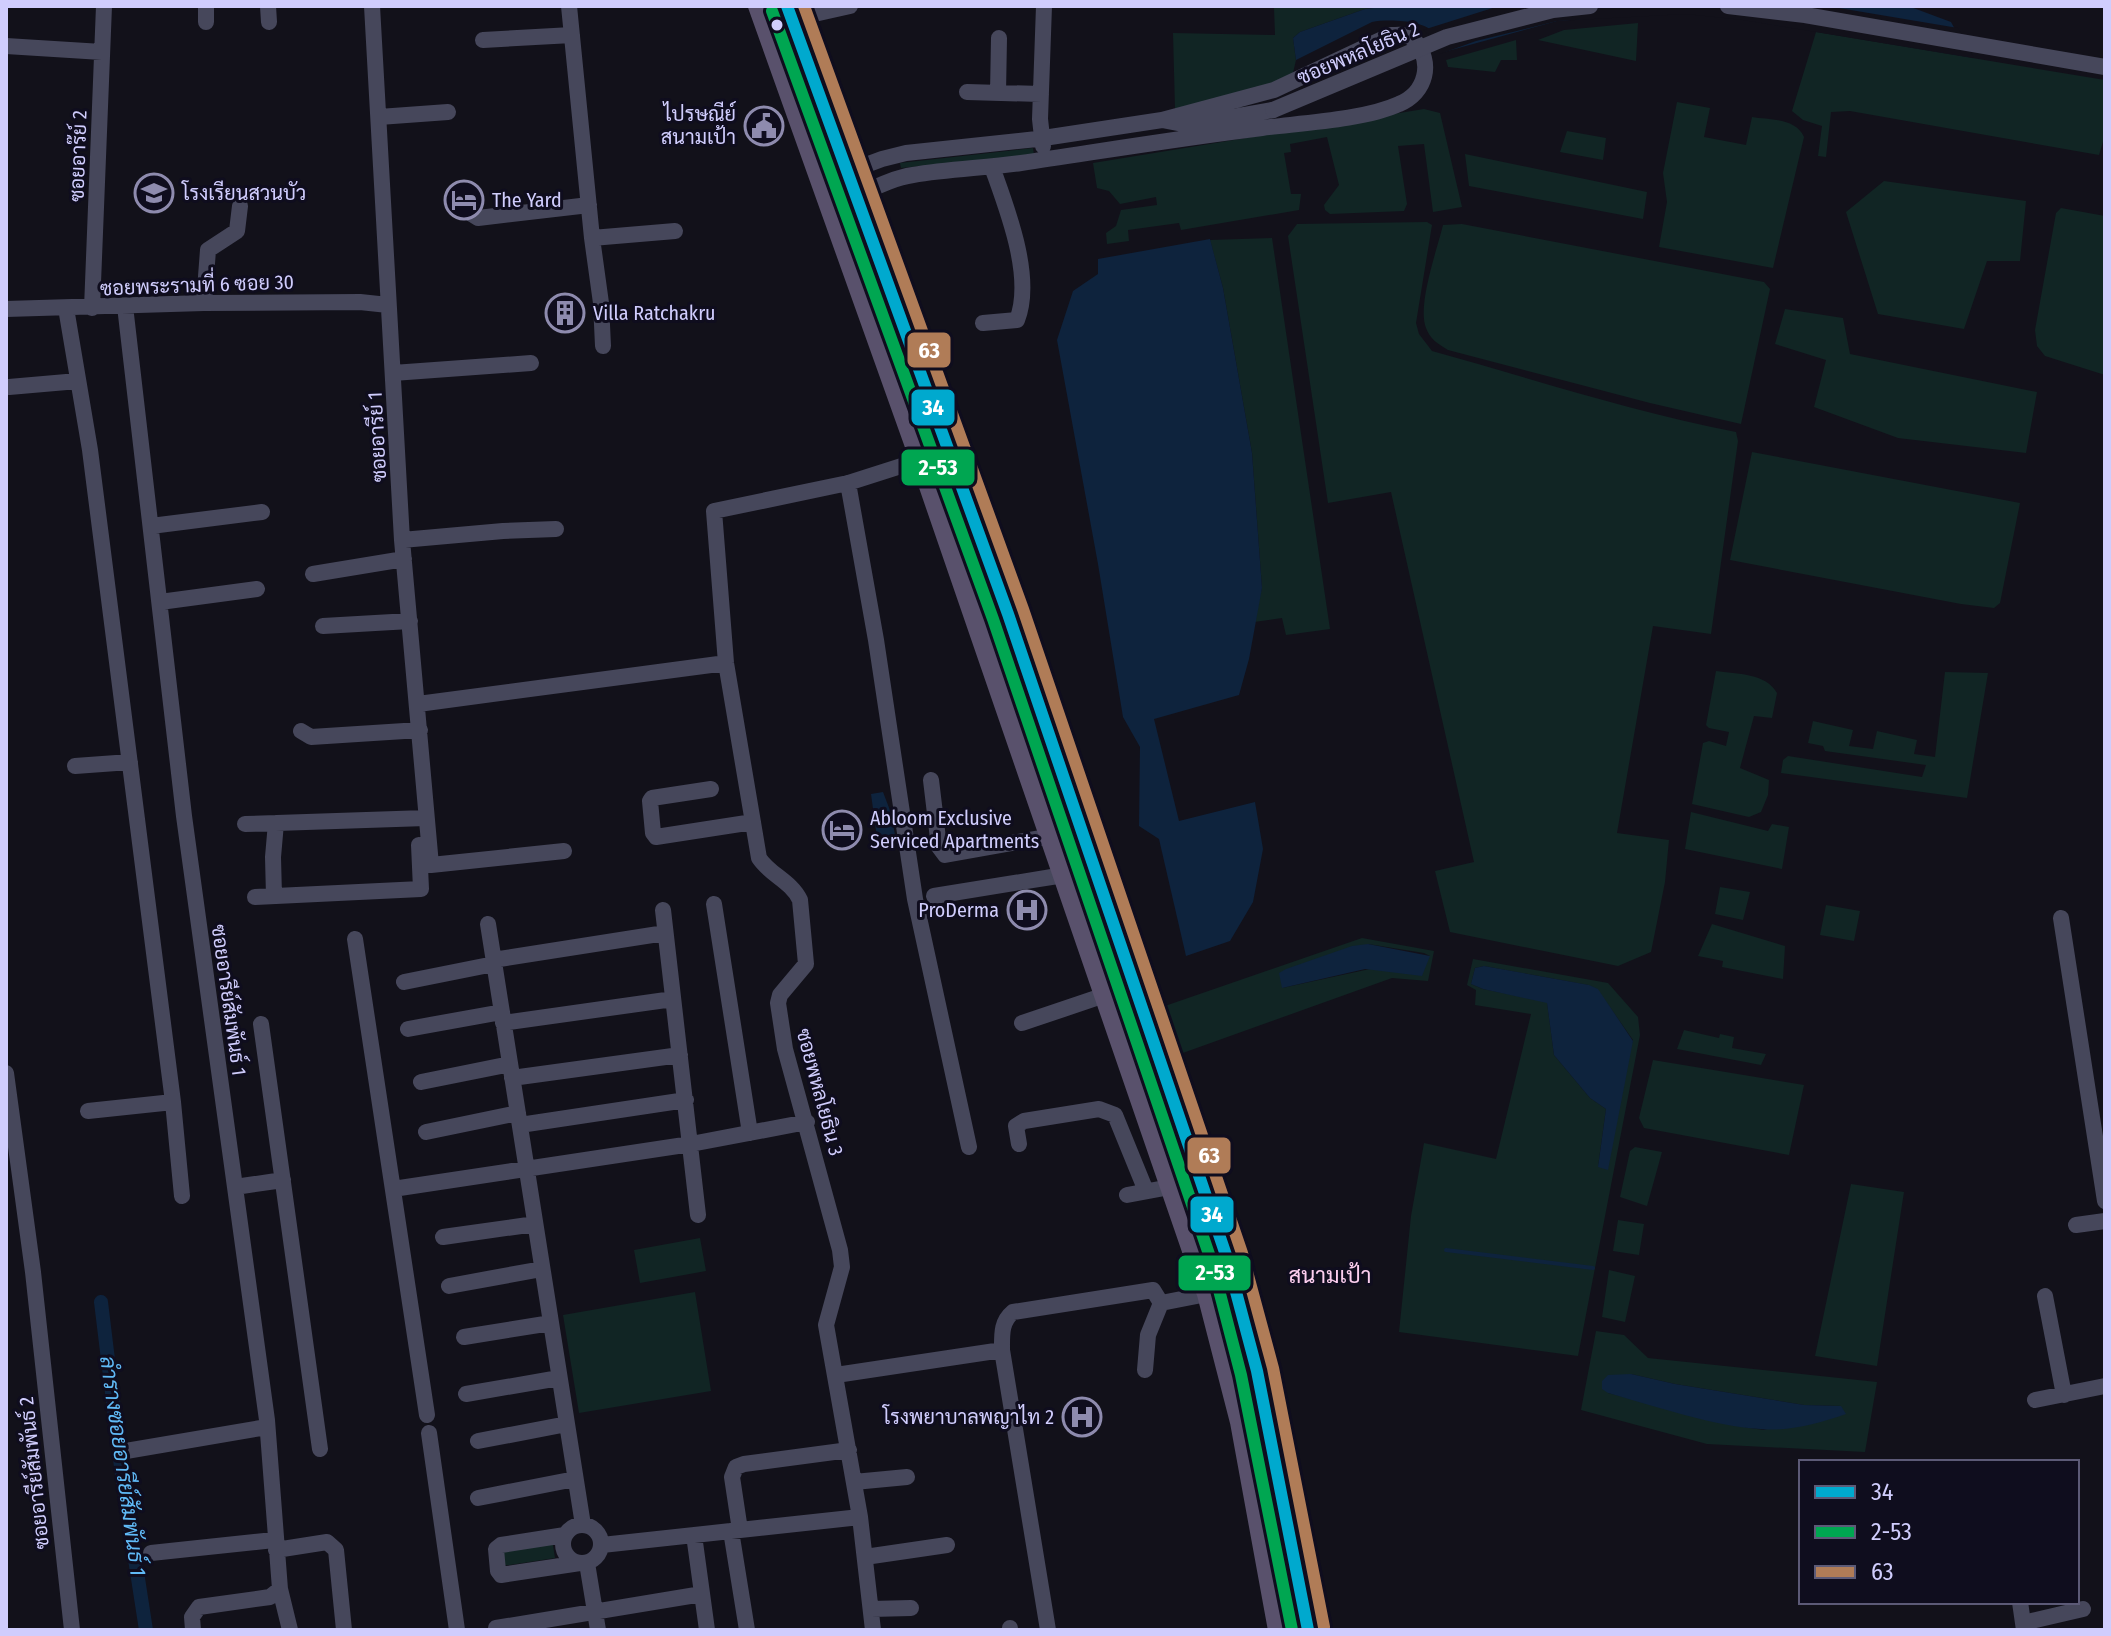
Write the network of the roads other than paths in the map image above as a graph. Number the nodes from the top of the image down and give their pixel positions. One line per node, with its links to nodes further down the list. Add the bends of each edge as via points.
1 (104, 6): 14 (street, ซอยอาร๊ย์ 2)
2 (372, 6): 20 (street, ซอยอารีย์ 1)
3 (569, 6): 10 (street)
4 (758, 6): 28 (main road)
5 (850, 6): 9 (street)
6 (1044, 6): 18 (street)
7 (1590, 6): 22 (street, ซอยพหลโยธิน 2, bridge, via 1447,37 1273,110)
8 (1728, 6): 15 (street)
9 (790, 12): 27 (main road)
10 (572, 35): 12 (street); 31 (street)
11 (999, 38): 17 (street)
12 (483, 40)
13 (6, 46): 14 (street)
14 (102, 52): 39 (street, ซอยอาร๊ย์ 2)
15 (2105, 67)
16 (967, 92): 17 (street)
17 (998, 93): 18 (street)
18 (1041, 94): 23 (street)
19 (448, 112): 20 (street)
20 (379, 117): 36 (street, ซอยอารีย์ 1)
21 (1162, 120): 22 (street, ซอยพหลโยธิน 2); 23 (street, ซอยพหลโยธิน 2); 24 (street, via 1274,90 1391,35 1413,39 1427,70 1419,90 1400,104)
22 (1188, 125): 24 (street, ซอยพหลโยธิน 2)
23 (1042, 138): 25 (street); 27 (street, ซอยพหลโยธิน 2, via 906,153)
24 (1163, 140): 25 (street, ซอยพหลโยธิน 2)
25 (1045, 159): 26 (street, ซอยพหลโยธิน 2)
26 (992, 167): 30 (street, ซอยพหลโยธิน 2, via 912,175); 41 (street, via 1016,239 1021,291 1019,319)
27 (847, 172): 28 (main road); 30 (main road)
28 (823, 187): 48 (main road)
29 (468, 193): 31 (street, via 470,213 478,218)
30 (856, 196): 47 (main road)
31 (589, 205): 34 (street)
32 (240, 206): 35 (street, via 237,231 208,250)
33 (675, 231): 34 (street)
34 (592, 238): 42 (street)
35 (204, 303): 36 (street, ซอยพระรามที่ 6 ซอย 30); 37 (street, ซอยพระรามที่ 6 ซอย 30)
36 (388, 305): 44 (street, ซอยอารีย์ 1)
37 (125, 306): 39 (street, ซอยพระรามที่ 6 ซอย 30); 51 (street, ซอยอารีย์สัมพันธ์ 1)
38 (66, 308): 39 (street, ซอยพระรามที่ 6 ซอย 30); 40 (street, ซอยพระรามที่ 6 ซอย 30); 45 (street)
39 (92, 308)
40 (6, 309)
41 (983, 323)
42 (603, 346)
43 (531, 363): 44 (street)
44 (393, 373): 53 (street, ซอยอารีย์ 1)
45 (78, 381): 46 (street); 64 (street)
46 (9, 387)
47 (947, 449): 48 (main road); 89 (main road)
48 (920, 460): 49 (street, ซอยพหลโยธิน 3); 72 (main road)
49 (848, 483): 60 (street, ซอยพหลโยธิน 3, via 714,511); 110 (street, via 915,899)
50 (262, 512): 51 (street)
51 (151, 526): 57 (street, ซอยอารีย์สัมพันธ์ 1)
52 (556, 529): 53 (street)
53 (402, 540): 54 (street, ซอยอารีย์ 1)
54 (404, 559): 55 (street); 58 (street, ซอยอารีย์ 1)
55 (313, 574)
56 (257, 589): 57 (street)
57 (160, 602): 113 (street, ซอยอารีย์สัมพันธ์ 1)
58 (410, 621): 59 (street); 61 (street, ซอยอารีย์ 1)
59 (323, 626)
60 (726, 663): 61 (street); 69 (street, ซอยพหลโยธิน 3)
61 (418, 704): 62 (street, ซอยอารีย์ 1)
62 (420, 730): 63 (street, via 311,737); 68 (street, ซอยอารีย์ 1)
63 (301, 731)
64 (130, 762): 65 (street); 102 (street)
65 (75, 766)
66 (931, 780): 72 (street, via 939,847 945,855)
67 (711, 789): 69 (street, via 652,798 656,837)
68 (422, 818): 70 (street); 73 (street, ซอยอารีย์ 1)
69 (753, 822): 105 (street, ซอยพหลโยธิน 3, via 759,858 800,900 806,964 778,1003 785,1049)
70 (276, 823): 71 (street); 76 (street)
71 (245, 824)
72 (1051, 836): 75 (main road)
73 (423, 837): 74 (street, ซอยอารีย์ 1, via 431,865); 76 (street, via 421,889)
74 (564, 851)
75 (1064, 875): 77 (street); 87 (main road)
76 (274, 896): 78 (street)
77 (934, 896)
78 (255, 897)
79 (714, 904): 107 (street)
80 (663, 910): 83 (street)
81 (2061, 918): 100 (street)
82 (488, 924): 85 (street)
83 (665, 933): 85 (street); 88 (street)
84 (355, 939): 115 (street)
85 (494, 962): 86 (street); 91 (street)
86 (404, 982)
87 (1105, 995): 90 (main road); 92 (street)
88 (673, 999): 91 (street); 95 (street)
89 (1142, 1004): 90 (main road); 165 (main road, via 1249,1336)
90 (1112, 1015): 114 (main road)
91 (502, 1017): 94 (street); 96 (street)
92 (1022, 1023)
93 (261, 1024): 112 (street)
94 (408, 1029)
95 (680, 1055): 96 (street); 101 (street)
96 (511, 1071): 98 (street); 104 (street)
97 (6, 1073): 174 (street, ซอยอารีย์สัมพันธ์ 2)
98 (421, 1082)
99 (2105, 1082): 100 (street)
100 (2086, 1084): 119 (street)
101 (686, 1100): 104 (street); 108 (street)
102 (173, 1102): 103 (street); 118 (street)
103 (88, 1111)
104 (519, 1119): 106 (street); 111 (street)
105 (807, 1122): 107 (street); 134 (street, ซอยพหลโยธิน 3, via 842,1267 826,1325)
106 (426, 1132)
107 (750, 1133): 108 (street)
108 (691, 1144): 111 (street); 120 (street)
109 (1019, 1144): 116 (street, via 1016,1126 1024,1121 1099,1109 1115,1115)
110 (969, 1147)
111 (526, 1168): 115 (street); 122 (street)
112 (283, 1180): 113 (street); 145 (street)
113 (235, 1187): 142 (street, ซอยอารีย์สัมพันธ์ 1)
114 (1170, 1187): 116 (street); 127 (main road)
115 (393, 1189): 140 (street)
116 (1146, 1191): 117 (street)
117 (1127, 1195)
118 (182, 1196)
119 (2105, 1201)
120 (698, 1215)
121 (2105, 1221): 123 (street)
122 (535, 1224): 124 (street); 125 (street)
123 (2076, 1225)
124 (443, 1237)
125 (542, 1269): 126 (street); 130 (street)
126 (449, 1286)
127 (1207, 1294): 129 (street); 167 (main road, via 1240,1422)
128 (2045, 1296): 138 (street)
129 (1161, 1303): 132 (street, via 1153,1290 1013,1312 1002,1330); 133 (street, via 1148,1335)
130 (551, 1323): 131 (street); 135 (street)
131 (464, 1337)
132 (1002, 1350): 134 (street); 183 (street)
133 (1145, 1370)
134 (836, 1375): 146 (street, ซอยพหลโยธิน 3)
135 (559, 1378): 137 (street); 141 (street)
136 (2105, 1386): 138 (street)
137 (466, 1394)
138 (2064, 1395): 139 (street)
139 (2035, 1400)
140 (427, 1415)
141 (567, 1424): 144 (street); 149 (street)
142 (267, 1427): 147 (street); 157 (street, ซอยอารีย์สัมพันธ์ 1)
143 (429, 1433): 178 (street)
144 (478, 1441)
145 (320, 1449)
146 (849, 1450): 150 (street, ซอยพหลโยธิน 3); 154 (street, via 736,1467)
147 (126, 1451)
148 (907, 1477): 150 (street)
149 (575, 1479): 151 (street); 153 (street)
150 (854, 1482): 152 (street, ซอยพหลโยธิน 3)
151 (478, 1498)
152 (860, 1517): 154 (street); 161 (street, ซอยพหลโยธิน 3)
153 (583, 1525): 155 (street); 158 (street, via 599,1533)
154 (736, 1530): 156 (street); 181 (street)
155 (565, 1535): 162 (street, via 565,1553); 162 (street, via 501,1545 496,1549 498,1571 501,1575)
156 (694, 1535): 158 (street); 164 (street)
157 (275, 1545): 160 (street); 163 (street, ซอยอารีย์สัมพันธ์ 1); 177 (street, via 333,1545)
158 (602, 1545): 162 (street, via 598,1556)
159 (947, 1545): 161 (street)
160 (151, 1553)
161 (865, 1557): 169 (street, ซอยพหลโยธิน 3)
162 (584, 1563): 171 (street)
163 (280, 1589): 175 (street, via 270,1597 199,1607 192,1617); 176 (street, ซอยอารีย์สัมพันธ์ 1)
164 (702, 1594): 171 (street); 180 (street)
165 (1303, 1603): 167 (main road); 185 (main road)
166 (2020, 1604): 172 (street)
167 (1274, 1607): 184 (main road)
168 (911, 1608): 169 (street)
169 (871, 1609): 182 (street, ซอยพหลโยธิน 3)
170 (2083, 1609): 172 (street)
171 (595, 1613): 173 (street); 179 (street)
172 (2023, 1627)
173 (496, 1628)
174 (72, 1630)
175 (193, 1630)
176 (290, 1630)
177 (344, 1630)
178 (457, 1630)
179 (598, 1630)
180 (707, 1630)
181 (747, 1630)
182 (873, 1630)
183 (1048, 1630)
184 (1278, 1630)
185 (1308, 1630)

